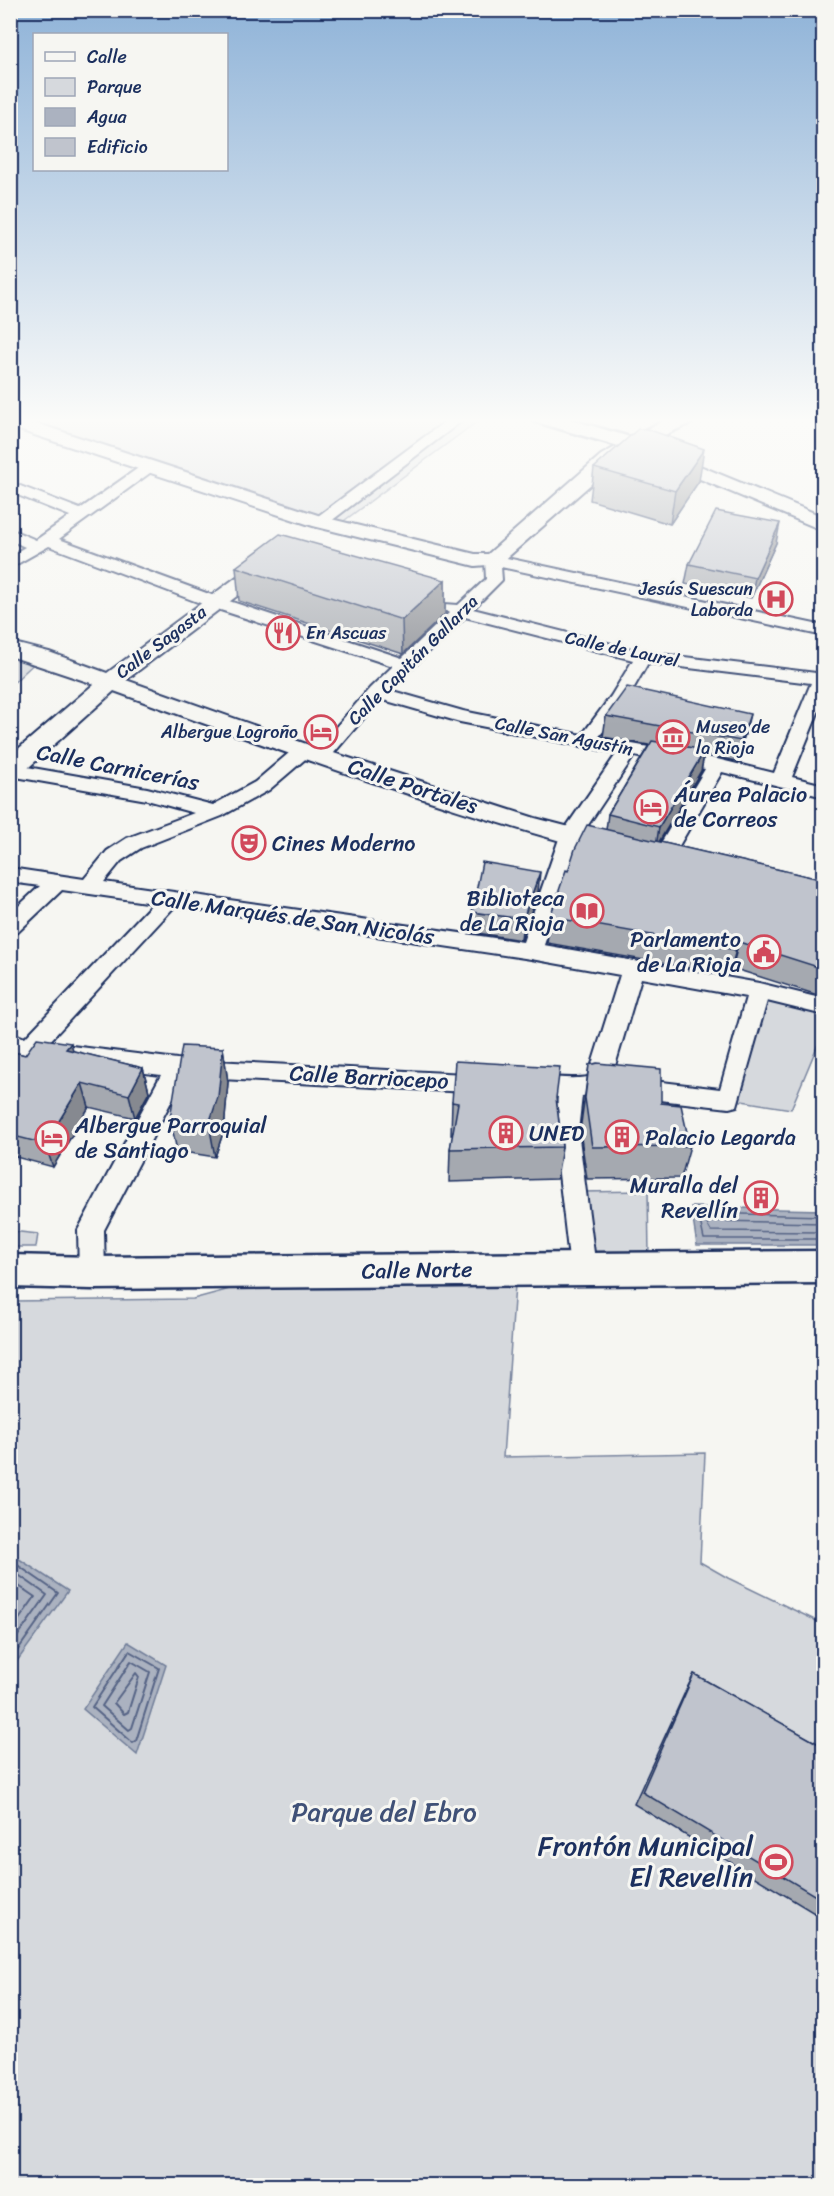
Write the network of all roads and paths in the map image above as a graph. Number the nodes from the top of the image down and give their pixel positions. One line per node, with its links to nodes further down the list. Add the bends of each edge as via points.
1 (77, 519): 7 (street)
2 (312, 519): 5 (street)
3 (323, 519): 5 (street)
4 (539, 519): 8 (street)
5 (320, 522): 8 (street, via 475,560); 10 (street, Calle Sagasta)
6 (10, 534): 7 (street)
7 (38, 543): 9 (street); 10 (street)
8 (493, 560): 12 (street, Calle Capitán Gallarza, via 494,580); 13 (street)
9 (10, 563)
10 (214, 602): 16 (street); 18 (street, Calle Sagasta)
11 (439, 604): 12 (street, Calle de Laurel)
12 (461, 611): 15 (street, Calle de Laurel); 16 (street, Calle Capitán Gallarza)
13 (824, 631)
14 (10, 649): 18 (street, Calle Portales)
15 (643, 657): 17 (street, Calle de Laurel); 20 (street)
16 (404, 664): 19 (street, Calle Capitán Gallarza)
17 (822, 676): 25 (street)
18 (110, 681): 22 (street, Calle Portales); 24 (street, Calle Sagasta)
19 (376, 692): 20 (street, Calle San Agustín, via 460,716); 22 (street, Calle Capitán Gallarza)
20 (586, 742): 21 (street, Calle San Agustín)
21 (630, 749): 23 (street, Calle San Agustín); 28 (street)
22 (312, 753): 27 (street, Calle Capitán Gallarza); 28 (street, Calle Portales)
23 (717, 765): 25 (street, Calle San Agustín); 29 (street)
24 (11, 770): 27 (street, Calle Carnicerías, via 147,794)
25 (781, 780): 26 (street, Calle San Agustín)
26 (824, 791)
27 (215, 812): 32 (street, Calle Capitán Gallarza, via 134,843 114,856)
28 (570, 836): 29 (street, Calle Portales); 35 (street)
29 (673, 861)
30 (10, 875): 31 (street, Calle Marqués de San Nicolás)
31 (58, 882): 32 (street, Calle Marqués de San Nicolás); 34 (street)
32 (90, 885): 33 (street, Calle Marqués de San Nicolás)
33 (170, 898): 35 (street, Calle Marqués de San Nicolás); 39 (street)
34 (10, 927)
35 (531, 951): 36 (street, Calle Marqués de San Nicolás)
36 (633, 969): 37 (street, Calle Marqués de San Nicolás); 41 (street)
37 (759, 992): 38 (street, Calle Marqués de San Nicolás); 41 (street, Calle Barriocepo, via 729,1099)
38 (824, 1007)
39 (20, 1045): 40 (street, Calle Barriocepo)
40 (177, 1068): 42 (street, Calle Barriocepo); 46 (street, via 91,1230)
41 (597, 1084): 42 (street, Calle Barriocepo)
42 (571, 1089): 44 (street, via 566,1131)
43 (824, 1267): 44 (main road, Calle Norte)
44 (583, 1268): 46 (main road, Calle Norte)
45 (10, 1271): 46 (main road, Calle Norte)
46 (92, 1273)

